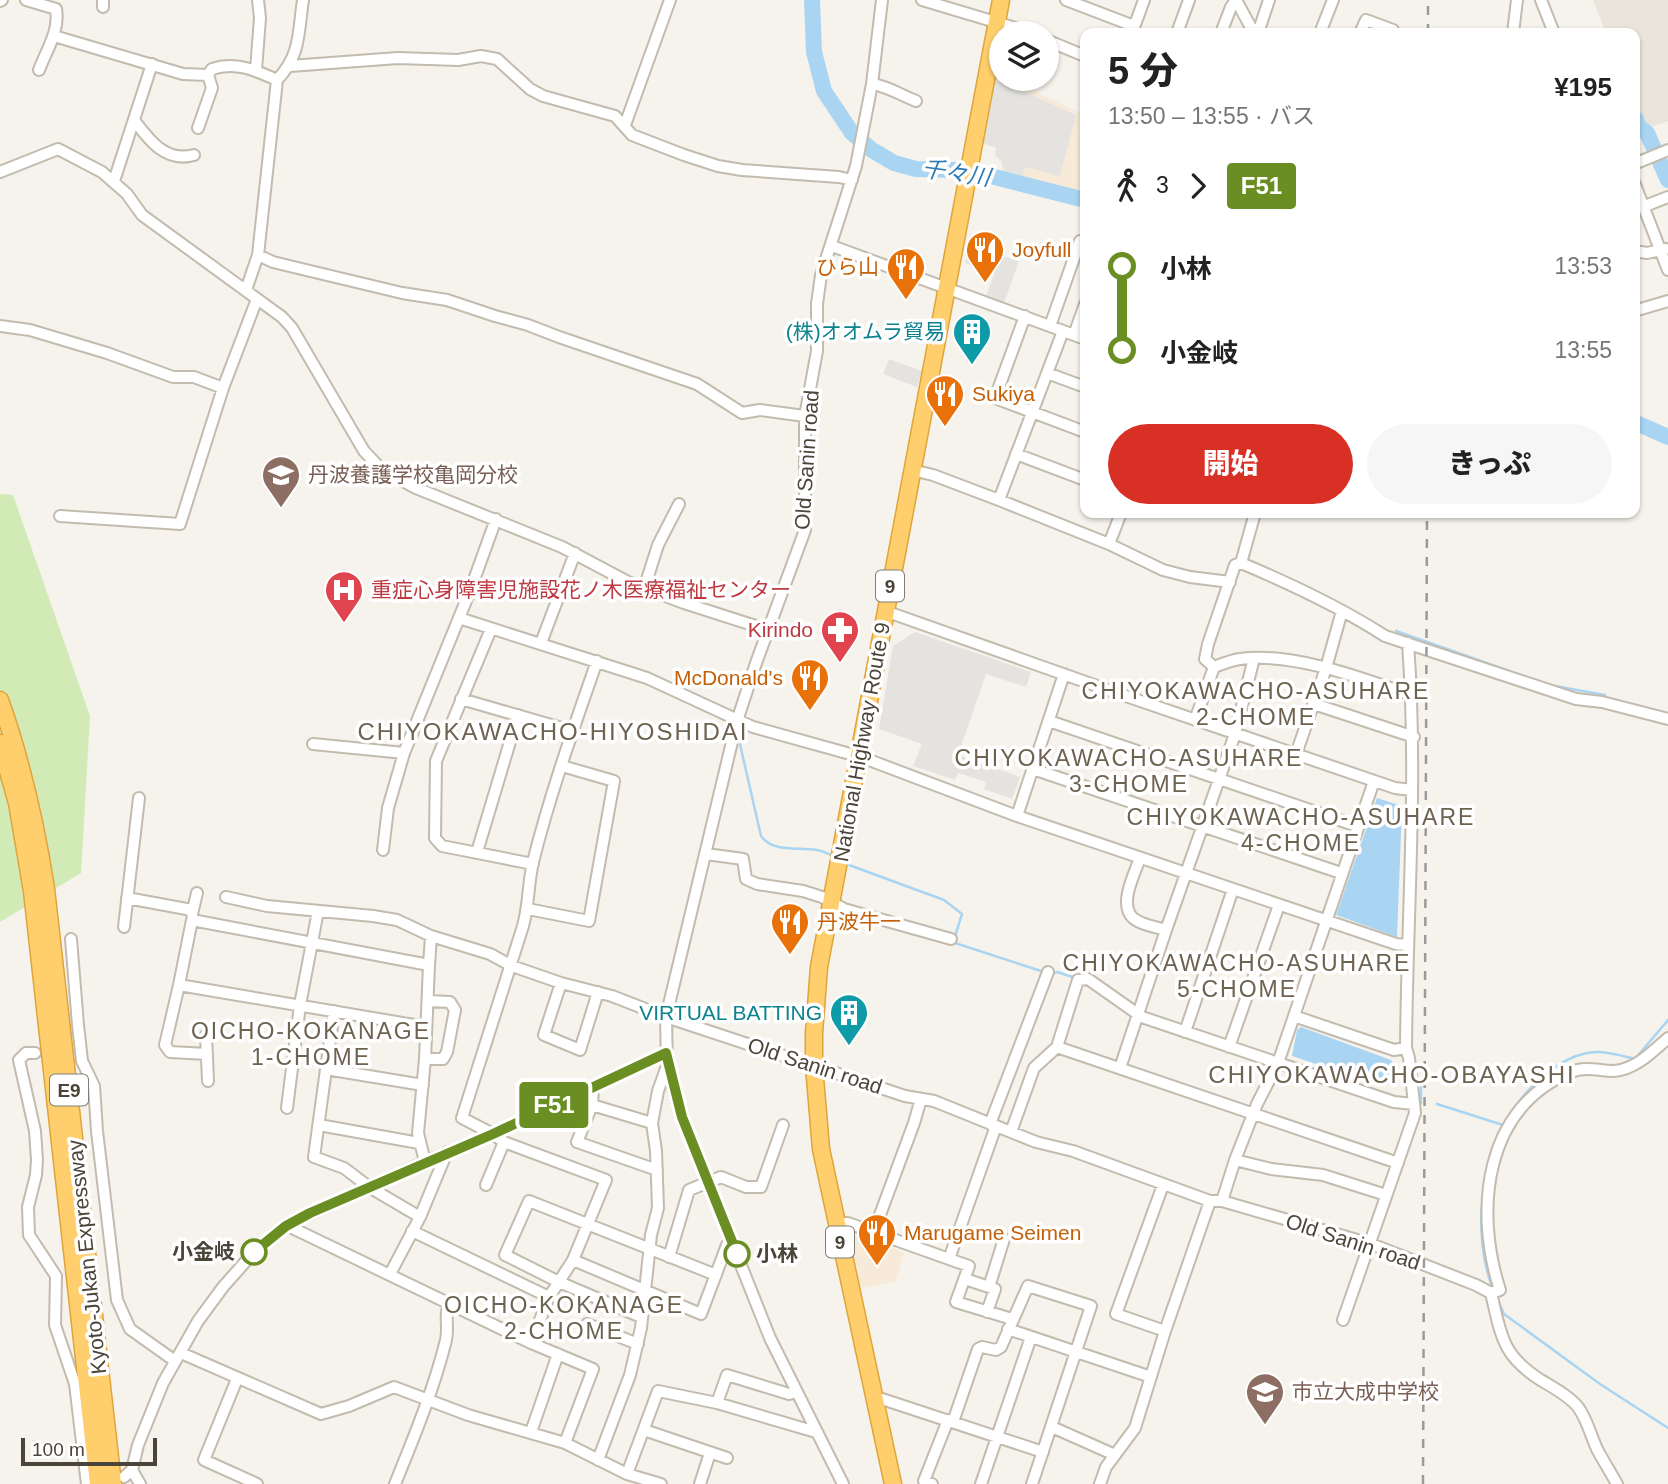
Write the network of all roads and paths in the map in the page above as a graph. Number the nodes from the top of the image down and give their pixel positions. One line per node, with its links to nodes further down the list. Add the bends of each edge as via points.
1 (26, 0): 16 (street)
2 (258, 0): 37 (street)
3 (303, 0): 35 (street)
4 (670, 0): 43 (street)
5 (882, 0): 40 (street, Old Sanin road)
6 (922, 0): 17 (street)
7 (1001, 0): 18 (highway, National Highway Route 9 / 9)
8 (1066, 0): 19 (street)
9 (1144, 0): 20 (street)
10 (1189, 0): 21 (street)
11 (1236, 0): 22 (street); 23 (street)
12 (1269, 0): 24 (street)
13 (1333, 0): 25 (street)
14 (1517, 0): 28 (street)
15 (1541, 0): 29 (street)
16 (54, 4): 30 (street)
17 (990, 21)
18 (997, 21)
19 (1129, 28)
20 (1134, 28)
21 (1179, 28)
22 (1224, 28)
23 (1252, 28)
24 (1259, 28)
25 (1322, 28)
26 (1362, 28): 27 (street, via 1366,20)
27 (1388, 28)
28 (1514, 28)
29 (1552, 28)
30 (54, 36): 33 (street); 36 (street)
31 (1059, 45): 32 (street)
32 (1080, 54)
33 (152, 64): 38 (street, via 183,74); 42 (street)
34 (989, 65): 60 (highway, National Highway Route 9 / 9)
35 (290, 66): 39 (street); 43 (street, via 489,57 543,96 615,116)
36 (39, 70)
37 (256, 70): 38 (street, via 228,65 212,69); 39 (street)
38 (208, 75): 44 (street, via 212,88)
39 (277, 80): 58 (street)
40 (872, 84): 41 (street); 49 (street, Old Sanin road)
41 (916, 101)
42 (134, 120): 46 (street, via 150,142 167,154); 50 (street)
43 (625, 125): 49 (street, via 632,135 718,166)
44 (198, 128)
45 (1668, 150): 47 (street)
46 (194, 155)
47 (1640, 162)
48 (0, 172): 50 (street, via 58,149)
49 (852, 180): 55 (street, Old Sanin road)
50 (114, 181): 61 (street, via 142,215)
51 (1640, 194): 53 (street)
52 (1668, 197): 53 (street)
53 (1646, 206): 56 (street)
54 (1080, 241): 68 (street)
55 (832, 246): 60 (street); 75 (street, Old Sanin road, via 821,275 817,351)
56 (1665, 250): 57 (street); 59 (street)
57 (1640, 251)
58 (258, 255): 61 (street); 75 (street, via 528,324 697,384 742,413 760,410)
59 (1668, 270)
60 (946, 288): 66 (street); 78 (highway, National Highway Route 9 / 9)
61 (246, 290): 62 (street)
62 (257, 299): 73 (street); 85 (street, via 292,328 372,462 416,488)
63 (1668, 301): 64 (street)
64 (1640, 309)
65 (1080, 313): 69 (street)
66 (1025, 316): 68 (street); 74 (street, via 995,398)
67 (0, 326): 73 (street, via 30,330 173,377 194,377)
68 (1050, 326): 69 (street)
69 (1068, 333): 70 (street); 71 (street)
70 (1080, 337)
71 (1047, 373): 72 (street); 74 (street)
72 (1080, 385)
73 (223, 388): 82 (street, via 180,524)
74 (1032, 412): 76 (street); 77 (street)
75 (805, 416): 95 (street, Old Sanin road, via 805,530)
76 (1080, 430)
77 (1016, 454): 79 (street); 80 (street)
78 (912, 470): 80 (street); 91 (highway, National Highway Route 9 / 9)
79 (1080, 478)
80 (999, 500): 86 (street)
81 (679, 504): 90 (street, via 658,545)
82 (60, 516)
83 (1119, 518): 86 (street)
84 (1254, 518): 88 (street)
85 (496, 519): 87 (street); 93 (street)
86 (1109, 544): 89 (street, via 1163,570)
87 (575, 553): 90 (street); 96 (street)
88 (1241, 563): 89 (street); 92 (street)
89 (1230, 582): 100 (street, via 1205,659)
90 (644, 589): 95 (street)
91 (886, 611): 102 (street); 119 (highway, National Highway Route 9 / 9)
92 (1342, 611): 97 (street, via 1385,636); 101 (street)
93 (459, 618): 94 (street); 117 (street)
94 (491, 629): 96 (street); 104 (street)
95 (768, 630): 110 (street, Old Sanin road)
96 (541, 643): 99 (street)
97 (1408, 643): 103 (street); 108 (street, via 1576,699)
98 (1254, 658): 100 (street); 101 (street); 113 (street)
99 (597, 662): 110 (street, via 648,678); 112 (street)
100 (1214, 667): 109 (street)
101 (1326, 668): 103 (street, via 1402,692); 106 (street)
102 (1064, 674): 109 (street); 111 (street)
103 (1412, 691): 114 (street)
104 (461, 699): 107 (street); 130 (street, via 436,761 435,838 442,846)
105 (0, 701): 261 (highway, Kyoto-Jukan Expressway / E9, via 24,773 46,889)
106 (1314, 704): 114 (street); 118 (street)
107 (518, 715): 112 (street); 130 (street)
108 (1668, 719)
109 (1195, 720): 113 (street)
110 (737, 721): 119 (street); 131 (street, Old Sanin road)
111 (1049, 721): 121 (street); 122 (street)
112 (572, 731): 120 (street)
113 (1235, 734): 118 (street); 122 (street)
114 (1414, 737): 124 (street)
115 (0, 743): 263 (highway, Kyoto-Jukan Expressway / E9, via 17,803 32,891)
116 (313, 744): 117 (street)
117 (404, 754): 129 (street, via 388,808)
118 (1296, 754): 123 (street)
119 (861, 757): 126 (street); 140 (highway, National Highway Route 9 / 9)
120 (562, 766): 133 (street); 142 (street, via 614,781 589,922)
121 (1032, 769): 126 (street); 127 (street)
122 (1219, 780): 127 (street); 128 (street)
123 (1374, 780): 124 (street); 128 (street)
124 (1412, 790): 152 (street)
125 (139, 798): 139 (street)
126 (1017, 816): 132 (street)
127 (1203, 825): 134 (street); 135 (street)
128 (1357, 826): 135 (street)
129 (383, 850)
130 (477, 852): 133 (street)
131 (706, 854): 140 (street, via 743,859 746,879 757,884 803,891); 164 (street, Old Sanin road)
132 (1140, 858): 134 (street); 147 (street, via 1128,909 1139,921)
133 (533, 864): 142 (street)
134 (1186, 873): 136 (street); 147 (street)
135 (1341, 873): 145 (street)
136 (1233, 889): 141 (street); 166 (street)
137 (197, 893): 144 (street)
138 (226, 897): 143 (street)
139 (127, 898): 144 (street); 146 (street)
140 (832, 903): 150 (street); 178 (highway, National Highway Route 9 / 9, via 819,967)
141 (1279, 905): 145 (street); 169 (street)
142 (528, 909): 154 (street)
143 (318, 911): 148 (street, via 397,920); 151 (street)
144 (192, 915): 151 (street); 157 (street)
145 (1325, 920): 152 (street); 163 (street)
146 (124, 927)
147 (1166, 930): 162 (street)
148 (431, 936): 153 (street); 154 (street, via 490,954)
149 (71, 939): 241 (street, via 82,1060 94,1086 117,1300 130,1329)
150 (951, 939)
151 (311, 943): 153 (street); 160 (street)
152 (1407, 946): 171 (street)
153 (429, 965): 159 (street)
154 (512, 966): 156 (street); 194 (street, via 462,1118)
155 (1048, 972): 192 (street)
156 (561, 983): 158 (street); 158 (street, via 544,1035 580,1050)
157 (179, 985): 160 (street); 174 (street, via 165,1045 170,1052)
158 (598, 992): 164 (street)
159 (428, 1000): 165 (street); 175 (street, via 450,1002 455,1010 443,1059)
160 (300, 1005): 161 (street); 187 (street)
161 (334, 1011): 165 (street); 180 (street)
162 (1138, 1014): 166 (street); 170 (street, via 1088,979 1078,980); 179 (street)
163 (1294, 1016): 171 (street, via 1394,1050); 176 (street)
164 (666, 1017): 173 (street); 178 (street, Old Sanin road)
165 (426, 1027): 175 (street)
166 (1185, 1032): 169 (street)
167 (206, 1035): 174 (street)
168 (1668, 1038): 227 (street, via 1634,1066 1573,1071 1534,1094 1518,1110 1507,1126 1487,1192 1486,1225 1500,1290)
169 (1229, 1047): 176 (street)
170 (1056, 1048): 179 (street); 193 (street, via 1034,1068)
171 (1406, 1048): 185 (street)
172 (35, 1053): 262 (street, via 26,1053 19,1060 37,1160 27,1221 29,1235 56,1276 55,1325 75,1384)
173 (666, 1053): 177 (street); 183 (street)
174 (207, 1054): 181 (street)
175 (425, 1059): 182 (street)
176 (1278, 1063): 185 (street, via 1394,1102); 188 (street)
177 (667, 1066): 189 (street); 202 (street)
178 (814, 1066): 184 (street, Old Sanin road); 209 (highway, National Highway Route 9 / 9, via 821,1149)
179 (1120, 1068): 188 (street)
180 (326, 1069): 182 (street); 190 (street)
181 (208, 1081)
182 (423, 1085): 196 (street)
183 (593, 1087): 186 (street); 194 (street)
184 (921, 1099): 192 (street, Old Sanin road); 213 (street)
185 (1414, 1104): 200 (street)
186 (592, 1105): 189 (street); 201 (street, via 576,1142)
187 (287, 1108)
188 (1254, 1114): 198 (street); 200 (street)
189 (652, 1123): 201 (street)
190 (318, 1125): 196 (street); 205 (street, via 314,1157 344,1168)
191 (783, 1125): 202 (street, via 761,1187 746,1187 721,1177)
192 (993, 1125): 193 (street, Old Sanin road); 219 (street)
193 (1011, 1132): 204 (street, Old Sanin road)
194 (493, 1134): 195 (street); 197 (street)
195 (504, 1142): 203 (street); 211 (street, via 606,1180)
196 (419, 1143): 199 (street)
197 (447, 1152): 199 (street); 208 (street)
198 (1235, 1160): 206 (street, via 1323,1175); 207 (street)
199 (425, 1162): 205 (street)
200 (1398, 1163): 206 (street)
201 (657, 1170): 217 (street, via 658,1208)
202 (709, 1183): 215 (street); 218 (street, via 689,1190)
203 (486, 1185)
204 (1163, 1185): 207 (street, Old Sanin road); 235 (street, via 1116,1314)
205 (369, 1187): 208 (street); 210 (street)
206 (1386, 1195): 216 (street)
207 (1216, 1201): 216 (street, Old Sanin road); 235 (street)
208 (420, 1217): 212 (street)
209 (836, 1224): 213 (street); 246 (highway, National Highway Route 9 / 9)
210 (286, 1226): 221 (street); 241 (street, via 254,1252 223,1287)
211 (588, 1226): 217 (street); 220 (street); 224 (street, via 529,1201 505,1255)
212 (412, 1231): 221 (street); 228 (street)
213 (874, 1231): 219 (street)
214 (1004, 1239): 225 (street)
215 (732, 1242): 222 (street); 244 (street)
216 (1371, 1244): 227 (street, Old Sanin road); 232 (street)
217 (650, 1249): 218 (street); 226 (street)
218 (669, 1257): 222 (street)
219 (949, 1259): 223 (street, via 969,1266)
220 (573, 1261): 224 (street); 226 (street)
221 (390, 1274): 229 (street)
222 (716, 1275): 226 (street, via 701,1314)
223 (965, 1279): 225 (street); 230 (street, via 956,1302)
224 (559, 1282): 228 (street); 231 (street)
225 (989, 1287): 230 (street, via 995,1289)
226 (645, 1290): 231 (street)
227 (1490, 1293): 275 (street, via 1511,1356 1577,1407)
228 (549, 1297): 237 (street)
229 (449, 1303): 237 (street); 245 (street, via 446,1338)
230 (988, 1312): 234 (street)
231 (641, 1317): 238 (street)
232 (1343, 1320)
233 (587, 1324): 238 (street)
234 (1010, 1324): 236 (street); 239 (street, via 1028,1286 1091,1306); 248 (street, via 1001,1347 978,1349)
235 (1165, 1331): 242 (street)
236 (1031, 1337): 239 (street); 253 (street)
237 (531, 1343): 240 (street)
238 (638, 1344): 259 (street)
239 (1076, 1352): 242 (street); 249 (street)
240 (558, 1354): 251 (street); 254 (street, via 593,1368)
241 (178, 1357): 243 (street); 261 (street)
242 (1151, 1377): 257 (street, via 1135,1428)
243 (237, 1379): 245 (street, via 321,1414 394,1387); 265 (street, via 204,1460)
244 (796, 1392): 247 (street, via 789,1394 727,1375); 252 (street)
245 (428, 1398): 251 (street, via 468,1415); 266 (street)
246 (874, 1400): 248 (street); 270 (highway, National Highway Route 9 / 9)
247 (717, 1403): 250 (street, via 658,1391); 252 (street)
248 (951, 1421): 253 (street); 271 (street, via 924,1481)
249 (1052, 1427): 256 (street); 257 (street)
250 (644, 1430): 255 (street); 260 (street)
251 (531, 1432): 254 (street)
252 (816, 1432): 269 (street)
253 (998, 1436): 256 (street); 272 (street)
254 (565, 1443): 259 (street)
255 (710, 1452): 258 (street); 268 (street)
256 (1043, 1452): 273 (street)
257 (1115, 1455): 274 (street)
258 (727, 1458)
259 (598, 1460): 260 (street)
260 (627, 1474): 267 (street)
261 (123, 1477): 264 (street)
262 (87, 1484)
263 (98, 1484)
264 (140, 1484)
265 (257, 1484)
266 (395, 1484)
267 (661, 1484)
268 (699, 1484)
269 (844, 1484)
270 (893, 1484)
271 (932, 1484)
272 (981, 1484)
273 (1032, 1484)
274 (1100, 1484)
275 (1617, 1484)

